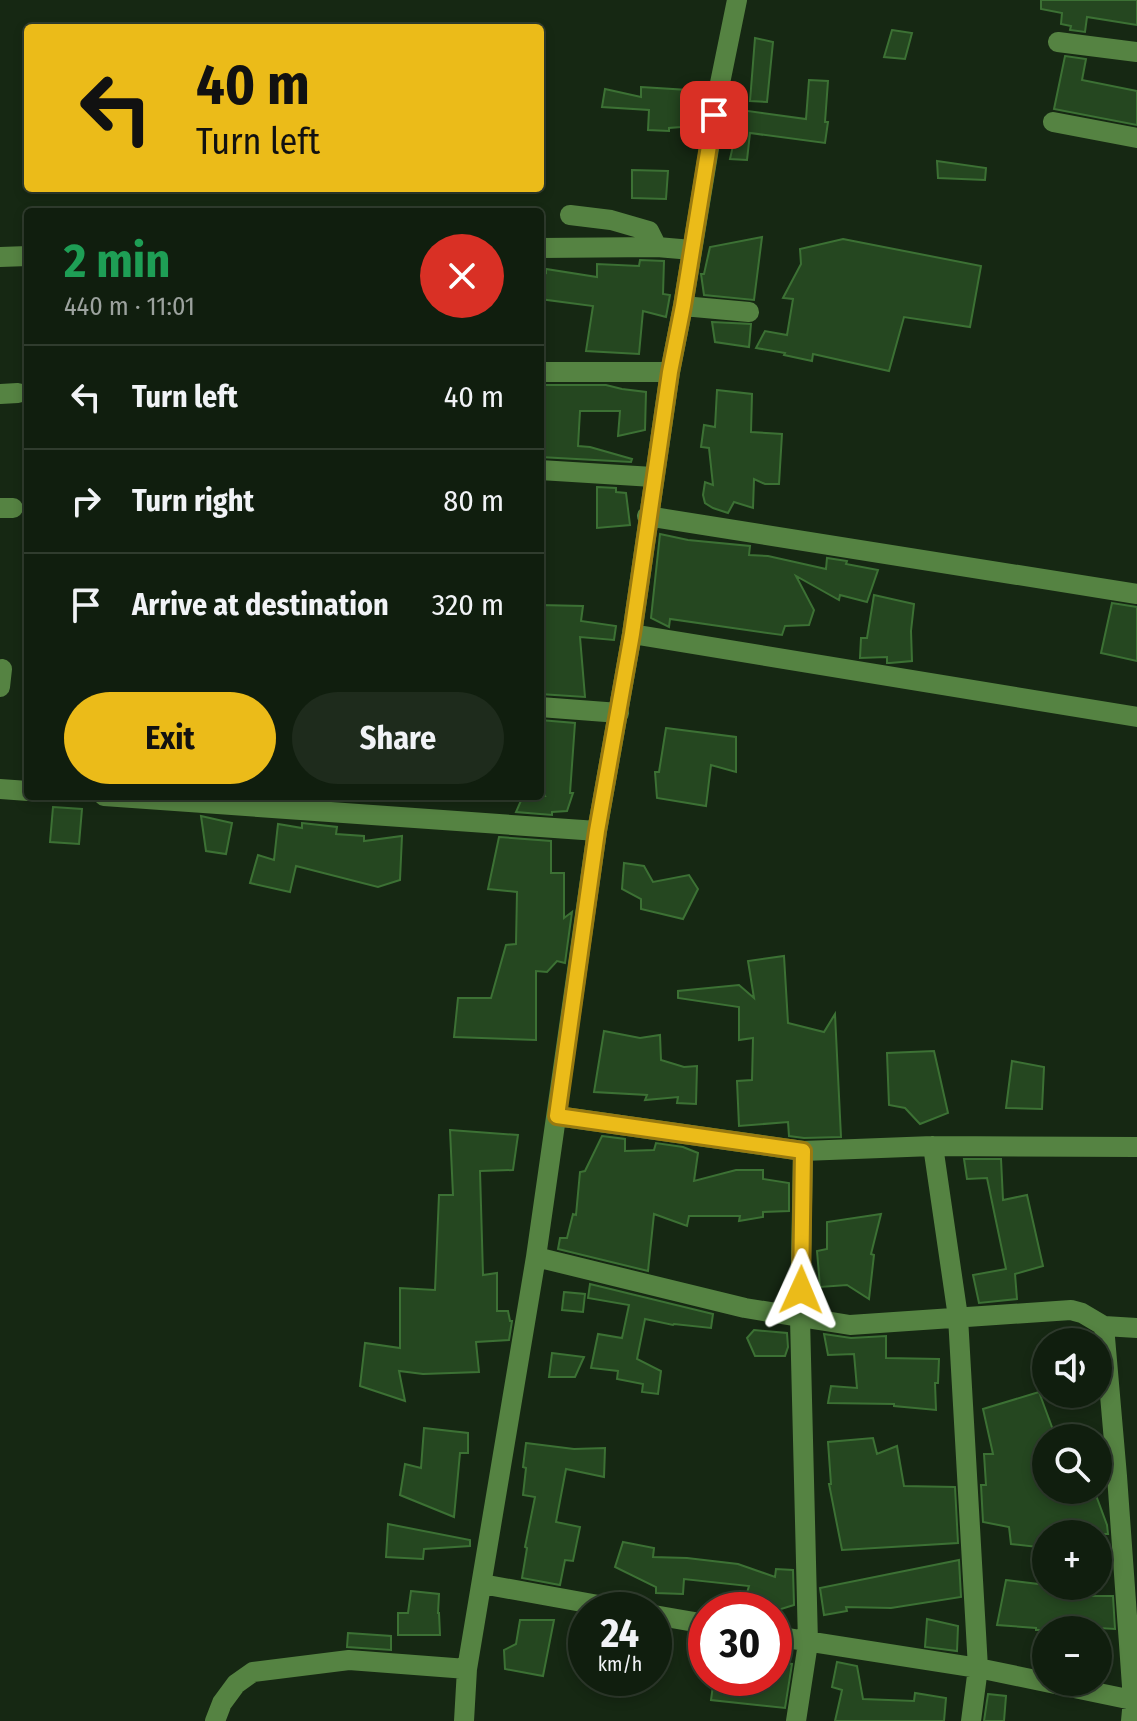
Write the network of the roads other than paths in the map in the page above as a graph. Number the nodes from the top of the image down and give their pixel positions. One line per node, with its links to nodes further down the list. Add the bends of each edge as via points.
1 (737, 0): 9 (street)
2 (1058, 42): 3 (street)
3 (1137, 52)
4 (1053, 122): 5 (street)
5 (1137, 138)
6 (570, 215): 7 (street, via 649,231)
7 (657, 247): 8 (street); 9 (street)
8 (544, 248)
9 (692, 250): 12 (street)
10 (24, 256): 11 (street)
11 (0, 257)
12 (683, 306): 13 (street); 15 (street)
13 (749, 312)
14 (544, 372): 15 (street)
15 (670, 372): 17 (street)
16 (544, 470): 17 (street)
17 (653, 477): 18 (street)
18 (647, 516): 19 (street); 20 (street)
19 (1137, 594)
20 (632, 634): 22 (street); 23 (street)
21 (544, 707): 22 (street)
22 (619, 713): 27 (street)
23 (1137, 717)
24 (0, 789): 25 (street)
25 (24, 791)
26 (160, 800): 27 (street)
27 (597, 831): 28 (street)
28 (557, 1116): 31 (street); 32 (street)
29 (933, 1146): 30 (street); 31 (street); 33 (street)
30 (1137, 1147)
31 (803, 1151): 34 (street)
32 (536, 1257): 34 (street); 37 (street)
33 (958, 1317): 34 (street, via 850,1325); 35 (street, via 1071,1310); 41 (street)
34 (800, 1318): 40 (street)
35 (1104, 1326): 36 (street); 43 (street)
36 (1137, 1328)
37 (482, 1584): 38 (street); 42 (street)
38 (568, 1600)
39 (792, 1640): 40 (street)
40 (808, 1643): 41 (street); 46 (street)
41 (978, 1668): 43 (street); 47 (street)
42 (467, 1669): 44 (street, via 349,1660 253,1672 236,1684); 45 (street)
43 (1135, 1700): 48 (street)
44 (215, 1721)
45 (464, 1721)
46 (796, 1721)
47 (971, 1721)
48 (1131, 1721)

